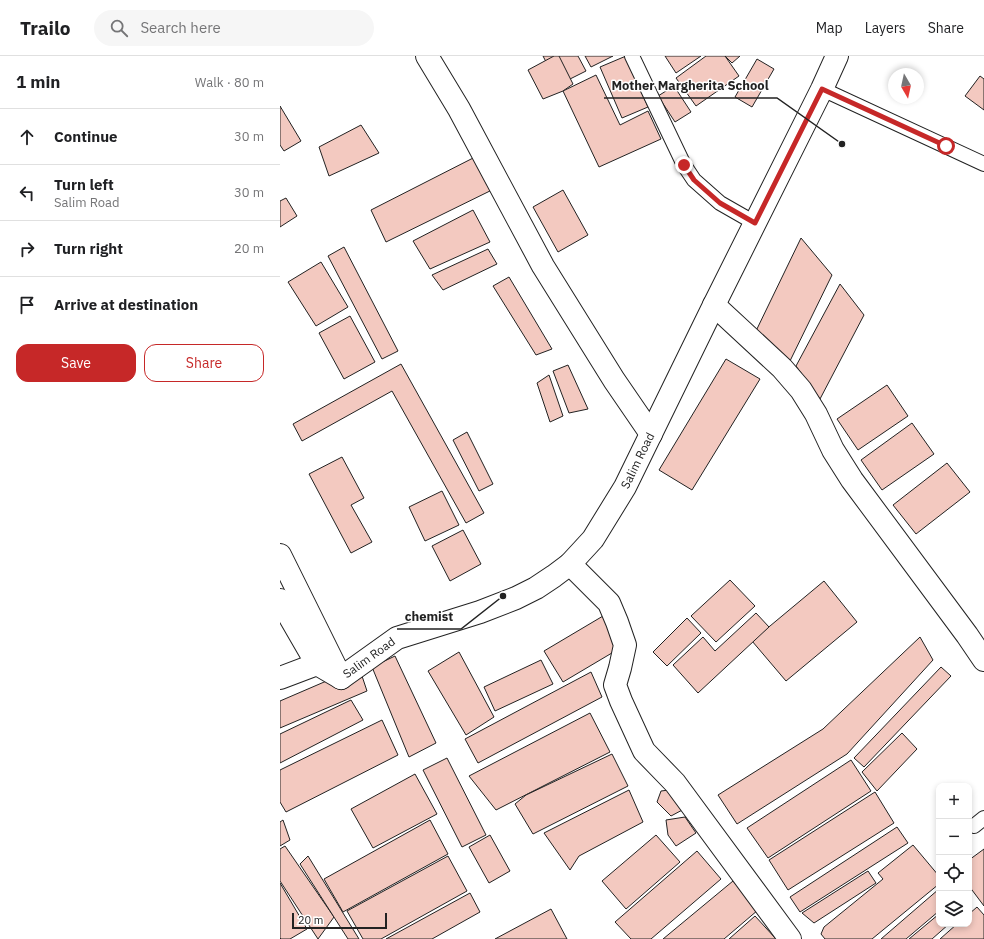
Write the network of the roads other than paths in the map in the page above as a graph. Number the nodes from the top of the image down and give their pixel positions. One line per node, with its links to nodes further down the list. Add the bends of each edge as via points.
1 (427, 56): 8 (street, via 460,109 543,266)
2 (632, 56): 6 (lane, via 684,165 694,180 720,203)
3 (837, 56): 4 (street, Salim Road)
4 (822, 89): 5 (lane); 6 (street, Salim Road)
5 (984, 164)
6 (755, 223): 7 (street, Salim Road)
7 (714, 306): 8 (street, Salim Road); 12 (street, via 782,368 801,390 852,480)
8 (651, 434): 10 (street, Salim Road, via 625,487 593,539)
9 (280, 555): 15 (street)
10 (570, 564): 15 (street, Salim Road, via 542,584 516,598 397,638); 16 (street, via 609,603 617,622 625,645 615,684 644,752 675,783)
11 (280, 600): 13 (street)
12 (984, 660)
13 (317, 664): 14 (street); 15 (street, Salim Road)
14 (280, 678)
15 (341, 678)
16 (790, 939)

